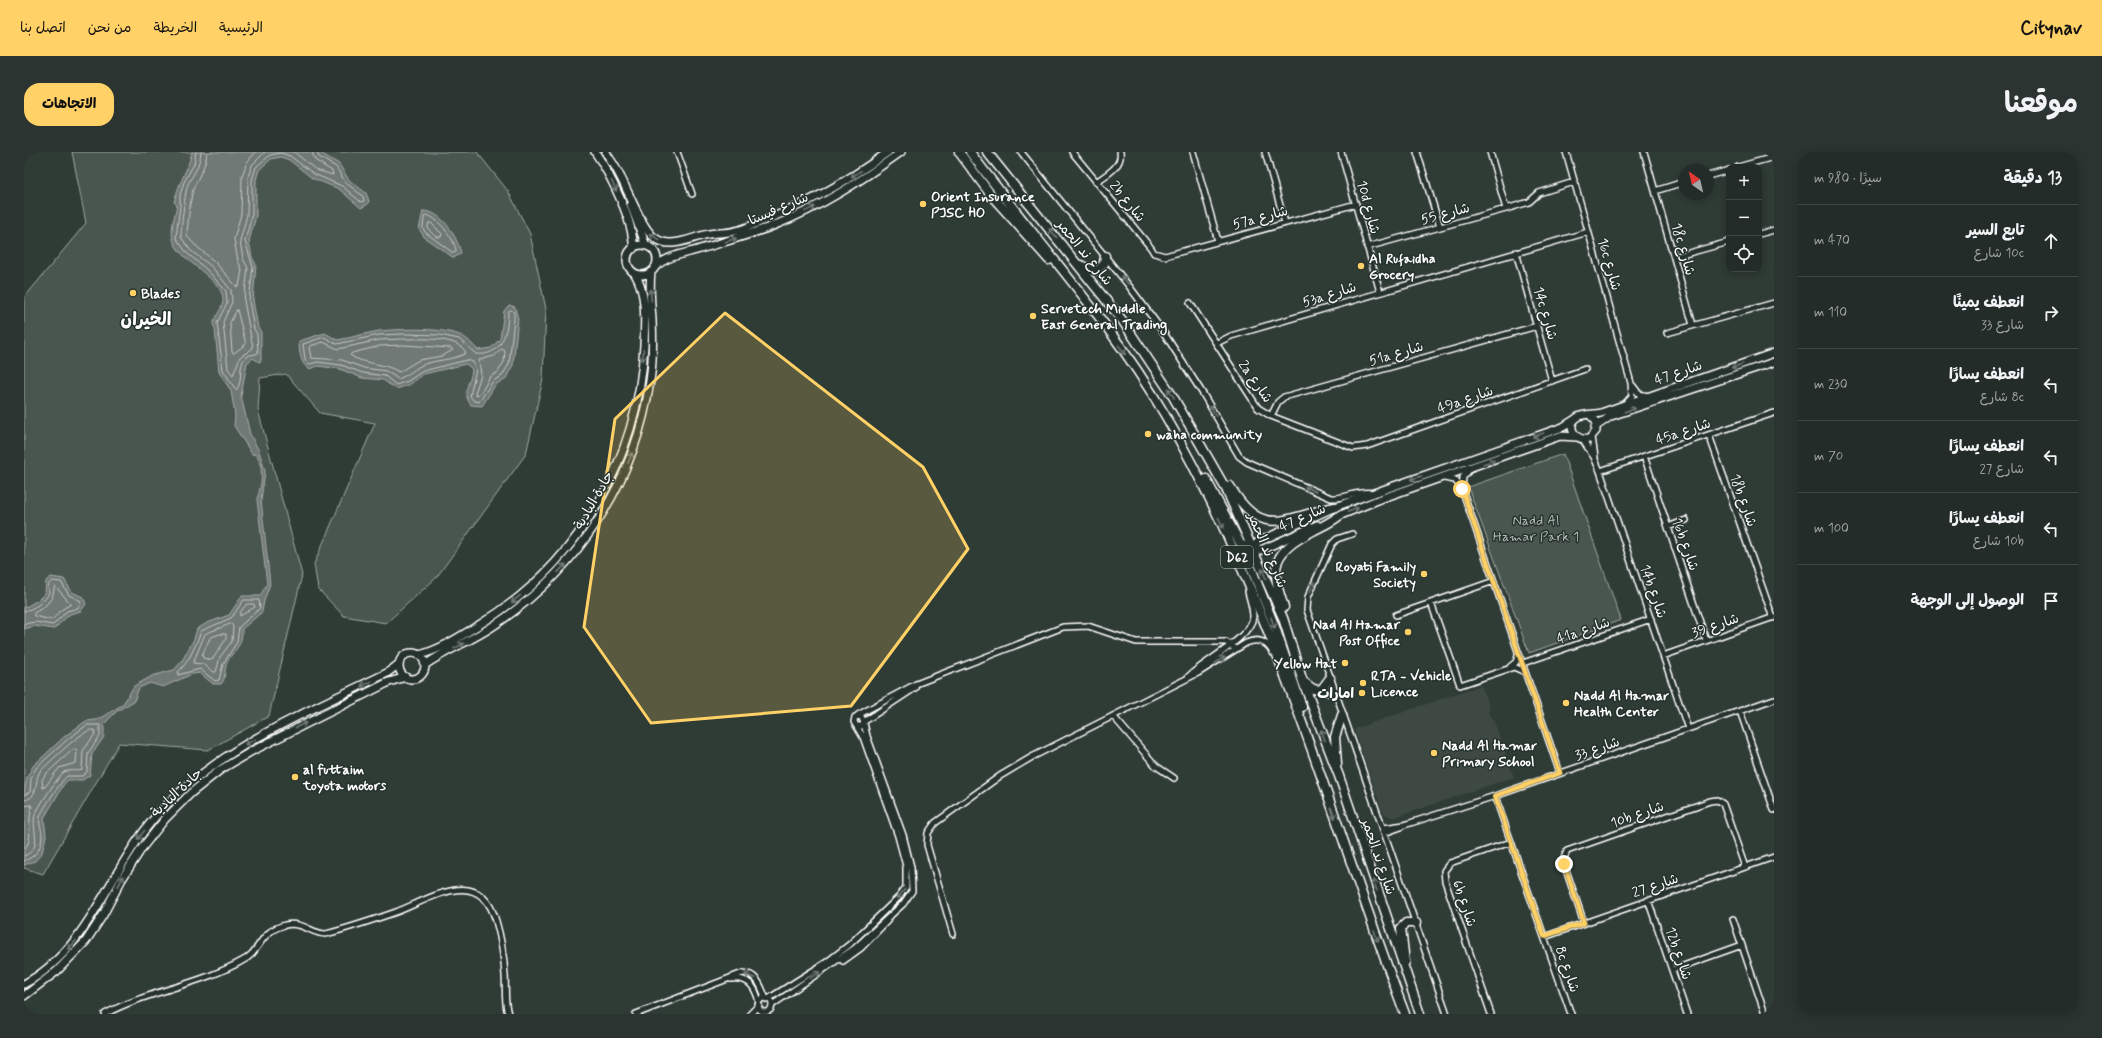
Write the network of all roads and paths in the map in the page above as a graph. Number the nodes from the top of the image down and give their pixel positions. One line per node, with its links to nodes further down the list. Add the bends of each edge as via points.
1 (595, 152): 40 (street, one-way to 40, via 622,206 632,235)
2 (606, 152): 20 (street)
3 (677, 152): 28 (street)
4 (901, 152): 18 (street, شارع فيستا)
5 (970, 152): 47 (main road, شارع ند الحمر / D62)
6 (987, 152): 45 (main road, شارع ند الحمر / D62, one-way to 6)
7 (1021, 152): 43 (street)
8 (1072, 152): 24 (street, 2b شارع)
9 (1120, 152): 24 (street, via 1118,165)
10 (1193, 152): 36 (street)
11 (1265, 152): 31 (street)
12 (1341, 152): 29 (street, 10d شارع)
13 (1417, 152): 32 (street)
14 (1490, 152): 30 (street)
15 (1566, 152): 25 (street, 16c شارع)
16 (1644, 152): 27 (street, 18c شارع)
17 (959, 153): 47 (main road, via 1010,217 1049,260)
18 (890, 154): 20 (street, شارع فيستا, one-way to 20, via 803,204 734,232 716,233 670,243 657,240 647,230 622,177); 46 (street, شارع فيستا, one-way to 18, via 669,258 775,225 836,196)
19 (1774, 157): 21 (street)
20 (610, 159): 38 (street)
21 (1749, 164)
22 (1726, 171): 23 (street)
23 (1714, 174)
24 (1096, 182): 42 (street, 2b شارع, via 1154,253 1165,256)
25 (1574, 182): 30 (street, شارع 55, via 1539,193 1529,202); 34 (street, 16c شارع)
26 (1678, 184): 27 (street)
27 (1655, 191): 44 (street, 18c شارع)
28 (692, 194)
29 (1356, 204): 31 (street, 57a شارع); 39 (street, 10d شارع)
30 (1506, 209): 32 (street, شارع 55)
31 (1285, 223): 36 (street, 57a شارع)
32 (1440, 227): 39 (street, شارع 55)
33 (1774, 230): 35 (street)
34 (1588, 232): 41 (street, 53a شارع); 60 (street, 16c شارع)
35 (1762, 233)
36 (1218, 241): 42 (street, 57a شارع)
37 (1726, 243): 44 (street)
38 (646, 246): 40 (street); 46 (street, via 656,254)
39 (1367, 246): 49 (street, 10d شارع)
40 (633, 248): 48 (street, via 628,254 627,262)
41 (1516, 252): 49 (street, 53a شارع); 52 (street, 14c شارع)
42 (1170, 254)
43 (1105, 256): 45 (main road, via 1104,264 1097,270 1090,270); 80 (street, one-way to 43, via 1360,491 1341,498 1331,498 1243,459 1236,452 1176,349)
44 (1674, 258): 53 (street, 18c شارع)
45 (1077, 263): 74 (main road, شارع ند الحمر / D62, one-way to 45, via 1153,364)
46 (653, 269): 48 (street, via 643,275); 101 (street, جادة البادية, one-way to 46, via 494,626 538,592 576,551 608,504 632,453 647,399 652,362)
47 (1065, 271): 66 (main road, شارع ند الحمر / D62, one-way to 66, via 1145,382)
48 (635, 274): 97 (street, جادة البادية, one-way to 97, via 642,288 644,316 644,352 640,384 626,446 597,506 561,555 520,596 472,629)
49 (1380, 292): 55 (street, 53a شارع, via 1231,336)
50 (1190, 302): 55 (street, 2a شارع)
51 (1774, 303): 53 (street)
52 (1537, 326): 59 (street, 14c شارع); 65 (street, 51a شارع, via 1284,397 1278,402)
53 (1693, 326): 54 (street)
54 (1667, 333)
55 (1217, 343): 65 (street, 2a شارع, via 1256,405)
56 (1774, 353): 61 (street, شارع 47, one-way to 61)
57 (1774, 362): 68 (street, شارع 47, one-way to 57, via 1612,416)
58 (1585, 369): 59 (street, 49a شارع)
59 (1552, 381): 72 (street, 49a شارع, via 1367,446)
60 (1631, 383): 61 (street, via 1639,394); 62 (street, 16c شارع, via 1632,396)
61 (1650, 396): 62 (street, شارع 47)
62 (1625, 404): 64 (street, شارع 47)
63 (1774, 413): 69 (street, 45a شارع)
64 (1590, 415): 67 (street, via 1582,415); 68 (street, via 1596,421)
65 (1271, 416): 72 (street, 2a شارع)
66 (1167, 418): 85 (main road, via 1178,431 1208,482 1237,538 1243,546); 86 (main road, شارع ند الحمر / D62, one-way to 86, via 1206,490)
67 (1574, 420): 71 (street, via 1572,427); 80 (street, شارع 47, one-way to 80)
68 (1595, 427): 70 (street, via 1596,431)
69 (1709, 435): 73 (street, 45a شارع); 90 (street, 18b شارع)
70 (1592, 437): 71 (street); 75 (street, 14b شارع)
71 (1579, 438): 75 (street, 14b شارع); 76 (street, شارع 47, one-way to 71, via 1560,436)
72 (1353, 448)
73 (1644, 456): 77 (street, 45a شارع); 83 (street, 16b شارع)
74 (1209, 457): 81 (main road, via 1223,474 1241,504 1261,519 1282,521); 85 (main road, شارع ند الحمر / D62)
75 (1596, 462): 77 (street, 14b شارع)
76 (1473, 467): 78 (street, شارع 47); 79 (street, via 1463,477)
77 (1600, 472): 91 (street, 14b شارع)
78 (1443, 478): 79 (street, via 1455,480); 81 (street, شارع 47, one-way to 78)
79 (1462, 489): 87 (street)
80 (1374, 493): 81 (street, شارع 47)
81 (1338, 511): 85 (street, شارع 47, via 1261,550); 95 (main road, via 1292,542 1278,560 1275,573 1276,587 1295,641)
82 (1686, 520): 83 (street)
83 (1668, 527): 92 (street, 16b شارع)
84 (1352, 534): 106 (street, شارع ند الحمر, one-way to 84, via 1311,624 1307,601 1330,547 1337,539)
85 (1253, 548): 95 (main road, شارع ند الحمر / D62, one-way to 85); 124 (main road, one-way to 124, via 1249,556 1250,565 1278,635 1325,780)
86 (1247, 579): 93 (street, via 1252,618 1248,630); 109 (main road, شارع ند الحمر / D62, via 1268,627)
87 (1494, 581): 88 (street); 96 (street)
88 (1431, 603): 89 (street); 102 (street, via 1460,685)
89 (1396, 615)
90 (1773, 617): 92 (street, شارع 39)
91 (1651, 619): 98 (street, 14b شارع); 100 (street, 41a شارع)
92 (1706, 640): 98 (street, شارع 39)
93 (1231, 644): 94 (street); 105 (street, via 1136,642 1088,626 1071,625 1054,629); 107 (street)
94 (1236, 649): 107 (street, one-way to 94); 109 (street, via 1254,640 1266,643 1272,650)
95 (1294, 650): 108 (main road, شارع ند الحمر / D62)
96 (1519, 652): 100 (street); 102 (street, via 1516,662)
97 (420, 655): 99 (street, via 411,652 406,654); 101 (street)
98 (1663, 656): 119 (street, 14b شارع)
99 (399, 664): 104 (street, via 400,672); 140 (street, جادة البادية, one-way to 140, via 387,673 242,747 188,785 134,844 114,875 94,915 77,939 52,965)
100 (1523, 664): 103 (street)
101 (425, 665): 104 (street, via 417,678)
102 (1505, 670): 103 (street, via 1517,668)
103 (1525, 672): 120 (street)
104 (406, 677): 141 (street, جادة البادية, one-way to 104, via 79,950 98,924 142,848 165,819 201,785 230,763 258,748 391,680)
105 (935, 677): 114 (street, via 912,686); 117 (street)
106 (1330, 678): 110 (main road); 111 (street, شارع ند الحمر)
107 (1185, 679): 116 (street)
108 (1303, 682): 110 (main road, via 1313,689); 121 (main road, شارع ند الحمر / D62, one-way to 108)
109 (1288, 685): 124 (main road, شارع ند الحمر / D62)
110 (1321, 690): 111 (main road)
111 (1334, 692): 115 (street, شارع ند الحمر)
112 (1774, 699): 113 (street, شارع 33)
113 (1740, 711): 119 (street, شارع 33); 125 (street)
114 (858, 715): 117 (street, via 863,716); 118 (street, via 854,720)
115 (1342, 715): 121 (main road, via 1335,737); 126 (street, شارع ند الحمر)
116 (1113, 716): 122 (street, via 1156,766); 134 (street, via 1016,766 932,826 928,833 927,845)
117 (865, 722): 118 (street, via 862,726); 144 (street, one-way to 117, via 855,948 910,896 913,886 907,851 867,736)
118 (857, 726): 142 (street, one-way to 142, via 898,836 907,878 906,887 869,926 826,962)
119 (1688, 729): 120 (street, شارع 33)
120 (1560, 773): 123 (street, شارع 33)
121 (1338, 776): 138 (main road, شارع ند الحمر / D62, one-way to 121)
122 (1174, 778)
123 (1495, 796): 126 (street, شارع 33); 127 (street, 8c شارع)
124 (1328, 798): 150 (main road, شارع ند الحمر / D62, one-way to 150)
125 (1774, 810)
126 (1383, 831): 132 (street, شارع ند الحمر)
127 (1511, 842): 135 (street, 8c شارع); 153 (street, 6b شارع, via 1450,863 1444,871 1445,881)
128 (1774, 857): 129 (street, شارع 27)
129 (1745, 867): 130 (street, شارع 27); 133 (street, 10b شارع, via 1723,804 1717,800 1710,801 1567,851 1563,861)
130 (1648, 900): 133 (street, شارع 27); 137 (street, 12b شارع)
131 (1733, 919): 136 (street)
132 (1416, 923): 138 (main road, via 1406,923 1400,930); 152 (street, شارع ند الحمر)
133 (1584, 923): 135 (street, شارع 27)
134 (953, 934)
135 (1544, 936): 154 (street, 8c شارع)
136 (1742, 945): 137 (street); 156 (street)
137 (1672, 970): 155 (street, 12b شارع)
138 (1406, 975): 151 (main road, شارع ند الحمر / D62)
139 (723, 980): 142 (street, one-way to 139, via 757,980 749,974 739,974); 143 (street, via 739,979 749,982 755,988); 148 (street)
140 (24, 984)
141 (24, 996)
142 (767, 999): 143 (street); 144 (street)
143 (759, 1004): 145 (street); 149 (street)
144 (772, 1005): 145 (street, via 769,1010)
145 (761, 1013)
146 (105, 1014): 147 (street, via 241,962 252,953 263,937 277,928 298,924 326,934 396,912 433,895 456,890 477,893 490,905 499,931 503,955)
147 (508, 1014)
148 (636, 1014)
149 (750, 1014)
150 (1405, 1014)
151 (1420, 1014)
152 (1447, 1014)
153 (1491, 1014)
154 (1571, 1014)
155 (1687, 1014)
156 (1765, 1014)

